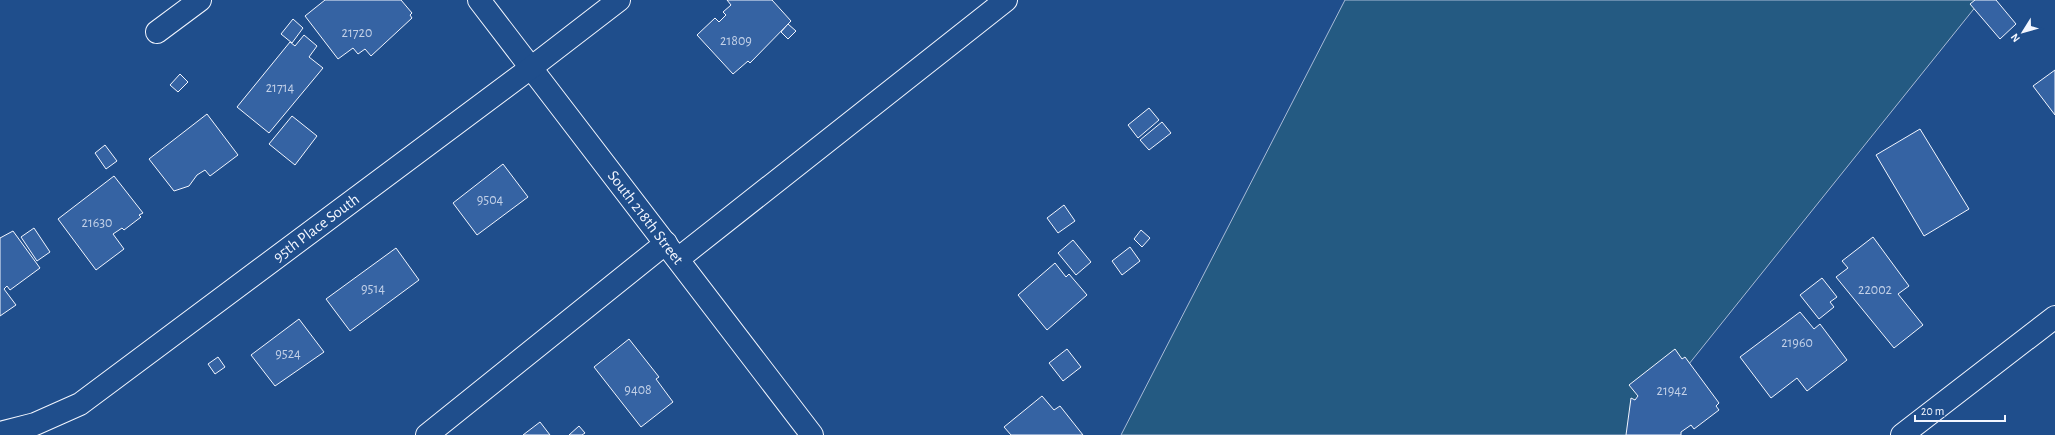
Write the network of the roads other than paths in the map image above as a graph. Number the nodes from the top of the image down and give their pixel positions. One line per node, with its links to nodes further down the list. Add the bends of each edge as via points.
1 (200, 0): 5 (street)
2 (479, 0): 6 (street, South 218th Street)
3 (619, 0): 6 (street, 95th Place South)
4 (1006, 0): 7 (street)
5 (157, 32)
6 (532, 67): 7 (street, South 218th Street); 10 (street, 95th Place South, via 80,404 35,424)
7 (672, 251): 11 (street); 12 (street, South 218th Street)
8 (2055, 317): 9 (street)
9 (1911, 432)
10 (0, 433)
11 (427, 435)
12 (812, 435)

